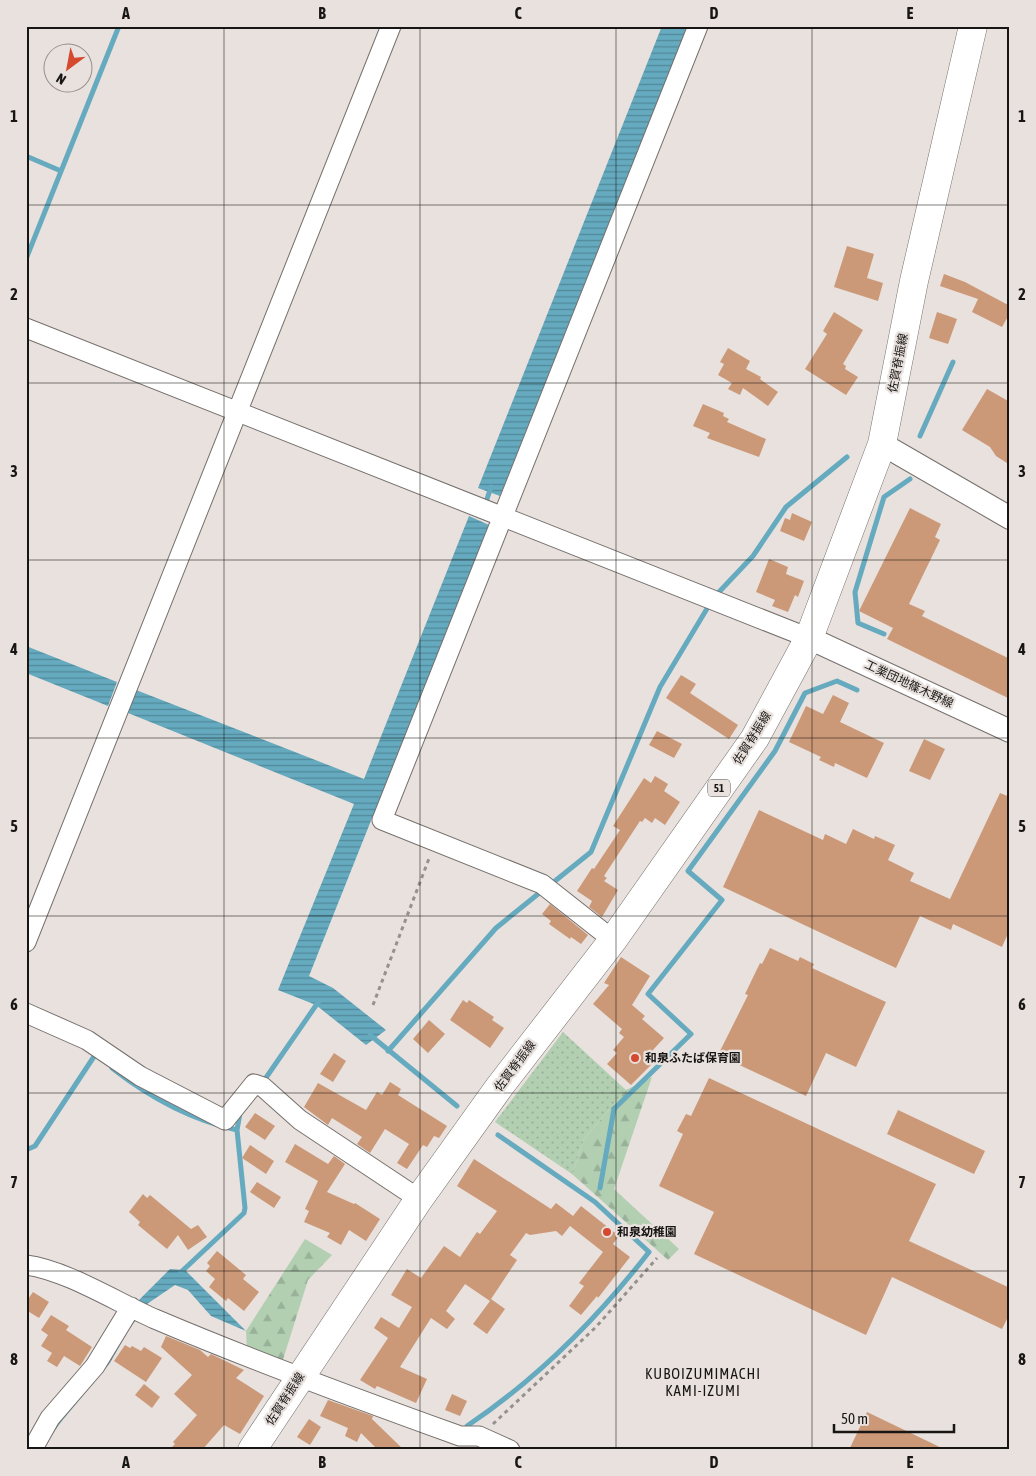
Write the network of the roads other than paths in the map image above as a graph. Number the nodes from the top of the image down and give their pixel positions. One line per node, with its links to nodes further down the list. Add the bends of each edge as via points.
1 (391, 26): 5 (street)
2 (698, 26): 7 (street)
3 (973, 26): 6 (main road, 佐賀脊振線 / 51, via 914,281)
4 (26, 328): 5 (street)
5 (238, 413): 7 (street); 12 (street)
6 (882, 444): 8 (street); 9 (main road, 佐賀脊振線 / 51)
7 (490, 512): 9 (street); 11 (street, via 382,820 546,887)
8 (1010, 518)
9 (809, 638): 10 (street, 工業団地篠木野線); 11 (main road, 佐賀脊振線 / 51, via 754,738)
10 (1010, 731)
11 (613, 940): 14 (main road, 佐賀脊振線 / 51, via 500,1086)
12 (26, 942)
13 (26, 1013): 14 (street, via 87,1040 140,1076 225,1120 258,1086 300,1120)
14 (419, 1199): 17 (main road, 佐賀脊振線 / 51)
15 (26, 1265): 16 (street, via 52,1272)
16 (131, 1307): 17 (street); 19 (street, via 95,1366 50,1418)
17 (299, 1378): 18 (street); 20 (main road, 佐賀脊振線 / 51)
18 (456, 1443): 21 (street, via 480,1436)
19 (32, 1450)
20 (252, 1450)
21 (510, 1450)

